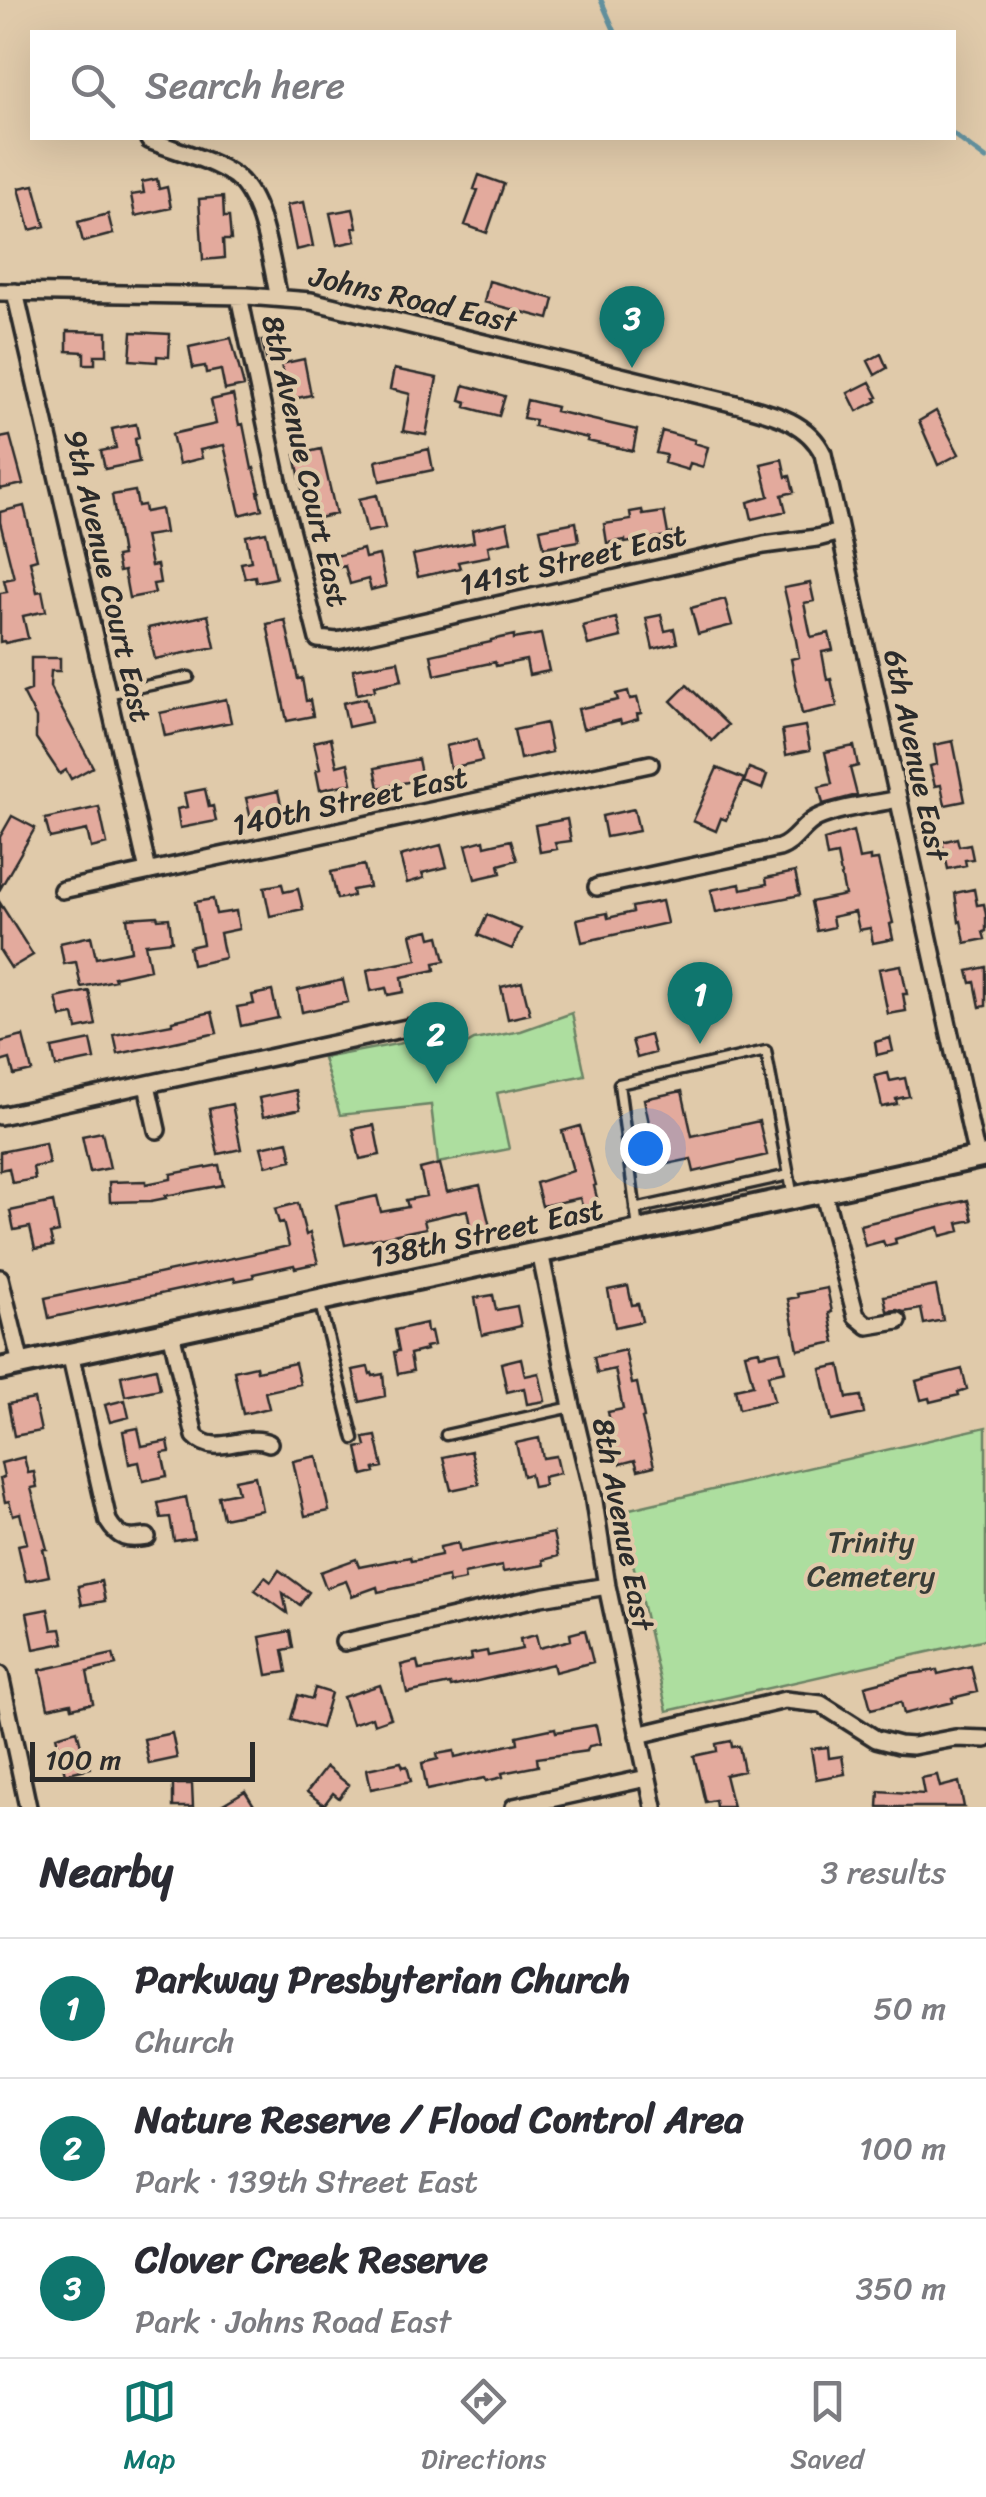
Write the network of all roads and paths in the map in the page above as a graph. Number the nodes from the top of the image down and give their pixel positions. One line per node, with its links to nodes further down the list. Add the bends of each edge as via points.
1 (149, 140): 4 (street, via 219,167 248,190)
2 (7, 292): 3 (street, Johns Road East); 9 (street, 9th Avenue Court East)
3 (238, 296): 4 (street, Johns Road East); 7 (street, 8th Avenue Court East)
4 (280, 298): 5 (street, Johns Road East, via 736,404)
5 (803, 429): 6 (street, 6th Avenue East, via 823,454)
6 (840, 532): 7 (street, 141st Street East, via 338,641); 11 (street, 6th Avenue East)
7 (318, 638)
8 (189, 676): 9 (lane)
9 (107, 694): 12 (street, 9th Avenue Court East)
10 (650, 764): 12 (street, 140th Street East)
11 (898, 799): 13 (street, via 816,819 787,846); 19 (street, 6th Avenue East)
12 (148, 871): 14 (street, 140th Street East)
13 (597, 888)
14 (62, 890)
15 (448, 1019): 16 (street)
16 (146, 1084): 17 (street); 18 (street)
17 (0, 1116)
18 (157, 1130)
19 (982, 1157): 21 (street, 138th Street East)
20 (789, 1175): 22 (lane); 23 (lane); 23 (lane, via 766,1051 619,1084)
21 (823, 1191): 22 (street, 138th Street East); 28 (street, via 860,1321)
22 (793, 1197): 24 (street, 138th Street East)
23 (635, 1208): 24 (lane)
24 (638, 1231): 25 (street, 138th Street East)
25 (540, 1252): 27 (street, 138th Street East); 32 (street, 8th Avenue East)
26 (0, 1278): 31 (street)
27 (319, 1300): 29 (street, 138th Street East); 34 (lane)
28 (898, 1321)
29 (171, 1332): 30 (street, 138th Street East); 35 (street, via 195,1436 215,1446)
30 (70, 1353): 31 (street, 138th Street East); 36 (street, via 108,1521 129,1540)
31 (10, 1366)
32 (572, 1407): 33 (lane); 37 (street, 8th Avenue East)
33 (446, 1435)
34 (354, 1438)
35 (269, 1443)
36 (147, 1537)
37 (607, 1586): 38 (street); 40 (street, 8th Avenue East)
38 (344, 1642)
39 (0, 1674): 43 (street)
40 (638, 1735): 41 (street, via 785,1700 821,1704 899,1746); 42 (street, 8th Avenue East)
41 (986, 1739)
42 (647, 1778): 44 (street); 45 (street, 8th Avenue East)
43 (28, 1807)
44 (514, 1807)
45 (654, 1807)

